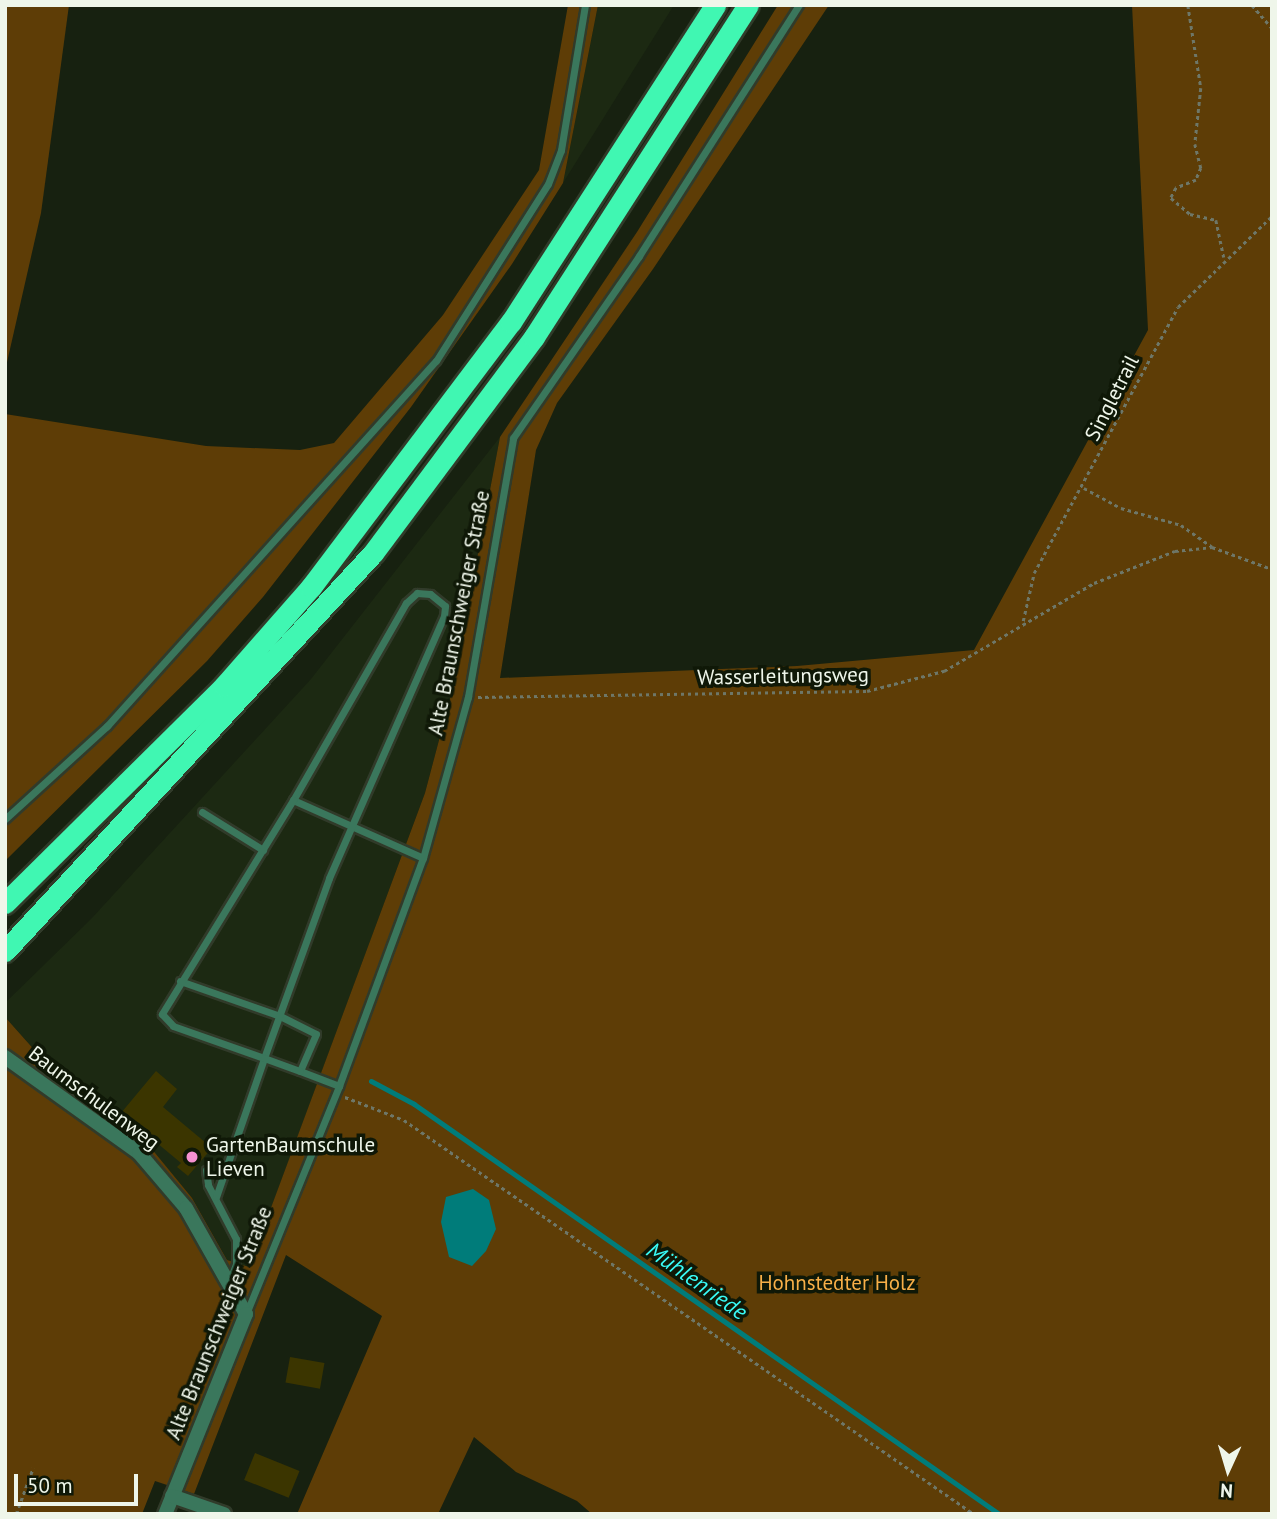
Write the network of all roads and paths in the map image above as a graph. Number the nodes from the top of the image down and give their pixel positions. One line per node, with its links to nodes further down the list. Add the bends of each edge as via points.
1 (585, 5): 17 (lane, via 561,150 548,184 436,361 107,726)
2 (715, 5): 21 (highway, via 512,322 310,587 224,686)
3 (748, 5): 22 (highway, via 534,337 389,533 326,607)
4 (799, 5): 14 (lane, Alte Braunschweiger Straße, via 639,256 519,426)
5 (1188, 5): 9 (path, via 1201,88 1195,144 1201,168 1196,180 1176,188 1171,198 1190,214 1216,220)
6 (1252, 5): 7 (path)
7 (1272, 28)
8 (1272, 216): 9 (path, Singletrail)
9 (1224, 258): 10 (path, Singletrail, via 1178,307)
10 (1084, 488): 11 (path, via 1121,508 1181,525); 13 (path, Singletrail, via 1034,573)
11 (1212, 547): 12 (path, Wasserleitungsweg); 13 (path, Wasserleitungsweg, via 1175,551 1094,583)
12 (1272, 569)
13 (1022, 622): 14 (path, Wasserleitungsweg, via 944,671 867,691)
14 (468, 697): 20 (lane, Alte Braunschweiger Straße)
15 (293, 800): 18 (lane); 18 (lane, via 406,603 416,593 430,594 445,606 444,616); 19 (lane)
16 (202, 812): 19 (lane)
17 (5, 819)
18 (354, 828): 20 (lane); 24 (lane, via 329,877)
19 (263, 850): 23 (lane)
20 (423, 858): 28 (lane, Alte Braunschweiger Straße)
21 (5, 903)
22 (5, 951)
23 (180, 981): 24 (lane); 26 (lane, via 162,1014 173,1026)
24 (280, 1016): 26 (lane); 27 (lane, via 316,1034)
25 (5, 1057): 32 (street, Baumschulenweg, via 139,1153 186,1208)
26 (264, 1058): 27 (lane); 31 (lane)
27 (300, 1071): 28 (lane)
28 (339, 1086): 29 (lane, Alte Braunschweiger Straße)
29 (336, 1094): 33 (lane, Alte Braunschweiger Straße); 39 (path, via 404,1120)
30 (206, 1170): 31 (lane)
31 (216, 1197): 32 (lane, via 236,1239 236,1264)
32 (228, 1286): 33 (street, Baumschulenweg)
33 (246, 1314): 35 (street, Alte Braunschweiger Straße)
34 (33, 1468): 36 (path)
35 (172, 1496): 37 (street, Alte Braunschweiger Straße); 38 (street)
36 (16, 1514)
37 (165, 1514)
38 (224, 1514)
39 (974, 1514)

